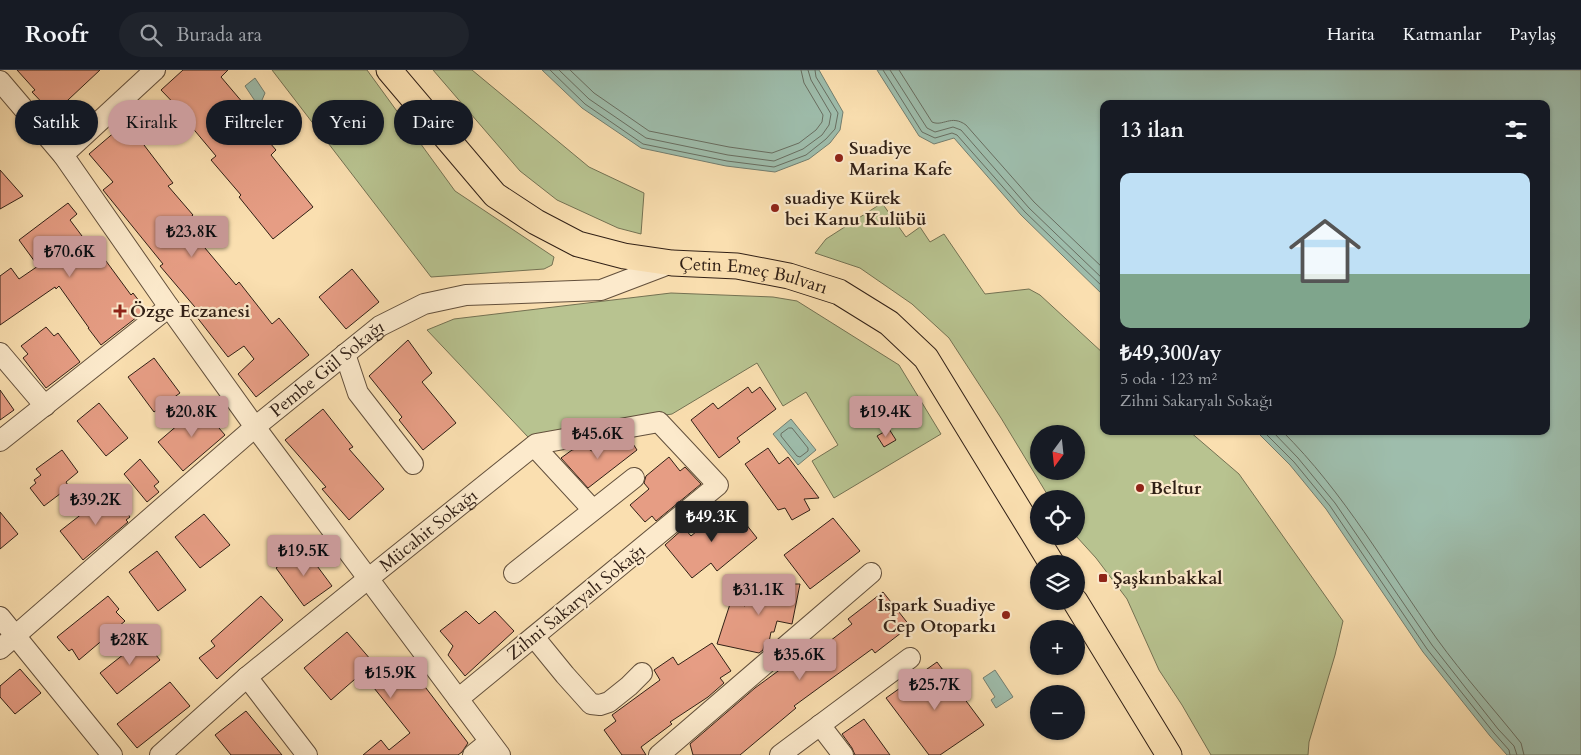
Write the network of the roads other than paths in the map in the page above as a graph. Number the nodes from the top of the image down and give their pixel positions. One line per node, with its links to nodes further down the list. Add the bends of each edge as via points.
1 (155, 70): 4 (street)
2 (389, 70): 5 (main road, Çetin Emeç Bulvarı, via 495,195 578,244 624,256)
3 (0, 81): 4 (street)
4 (63, 155): 6 (street)
5 (672, 263): 8 (street, Pembe Gül Sokağı, via 600,290 466,295 424,304 380,326); 17 (main road, Çetin Emeç Bulvarı, via 738,266 789,276 839,292 889,323 926,358)
6 (169, 308): 9 (street); 10 (street)
7 (0, 352): 9 (street)
8 (345, 354): 10 (street, Pembe Gül Sokağı); 13 (street, via 358,393)
9 (45, 406): 11 (street)
10 (255, 427): 20 (street); 23 (street, Pembe Gül Sokağı)
11 (0, 441)
12 (534, 446): 15 (street, Mücahit Sokağı, via 659,422); 16 (street); 20 (street, Mücahit Sokağı)
13 (413, 464)
14 (634, 478): 16 (street)
15 (718, 486): 24 (street, Zihni Sakaryalı Sokağı)
16 (593, 510): 18 (street)
17 (1046, 555)
18 (514, 572)
19 (870, 573): 36 (street)
20 (369, 578): 28 (street, Mücahit Sokağı); 29 (street)
21 (1080, 610): 39 (main road)
22 (0, 617): 23 (street)
23 (16, 636): 25 (street, Pembe Gül Sokağı); 32 (street)
24 (534, 637): 27 (street, via 591,704 609,702); 29 (street, Zihni Sakaryalı Sokağı)
25 (0, 649)
26 (910, 658): 30 (street)
27 (642, 673)
28 (247, 677): 33 (street, Mücahit Sokağı); 34 (street)
29 (458, 699): 31 (street)
30 (820, 725): 37 (street); 38 (street)
31 (495, 749): 35 (street)
32 (112, 755)
33 (160, 755)
34 (307, 755)
35 (473, 755)
36 (659, 755)
37 (780, 755)
38 (843, 755)
39 (1169, 755)

